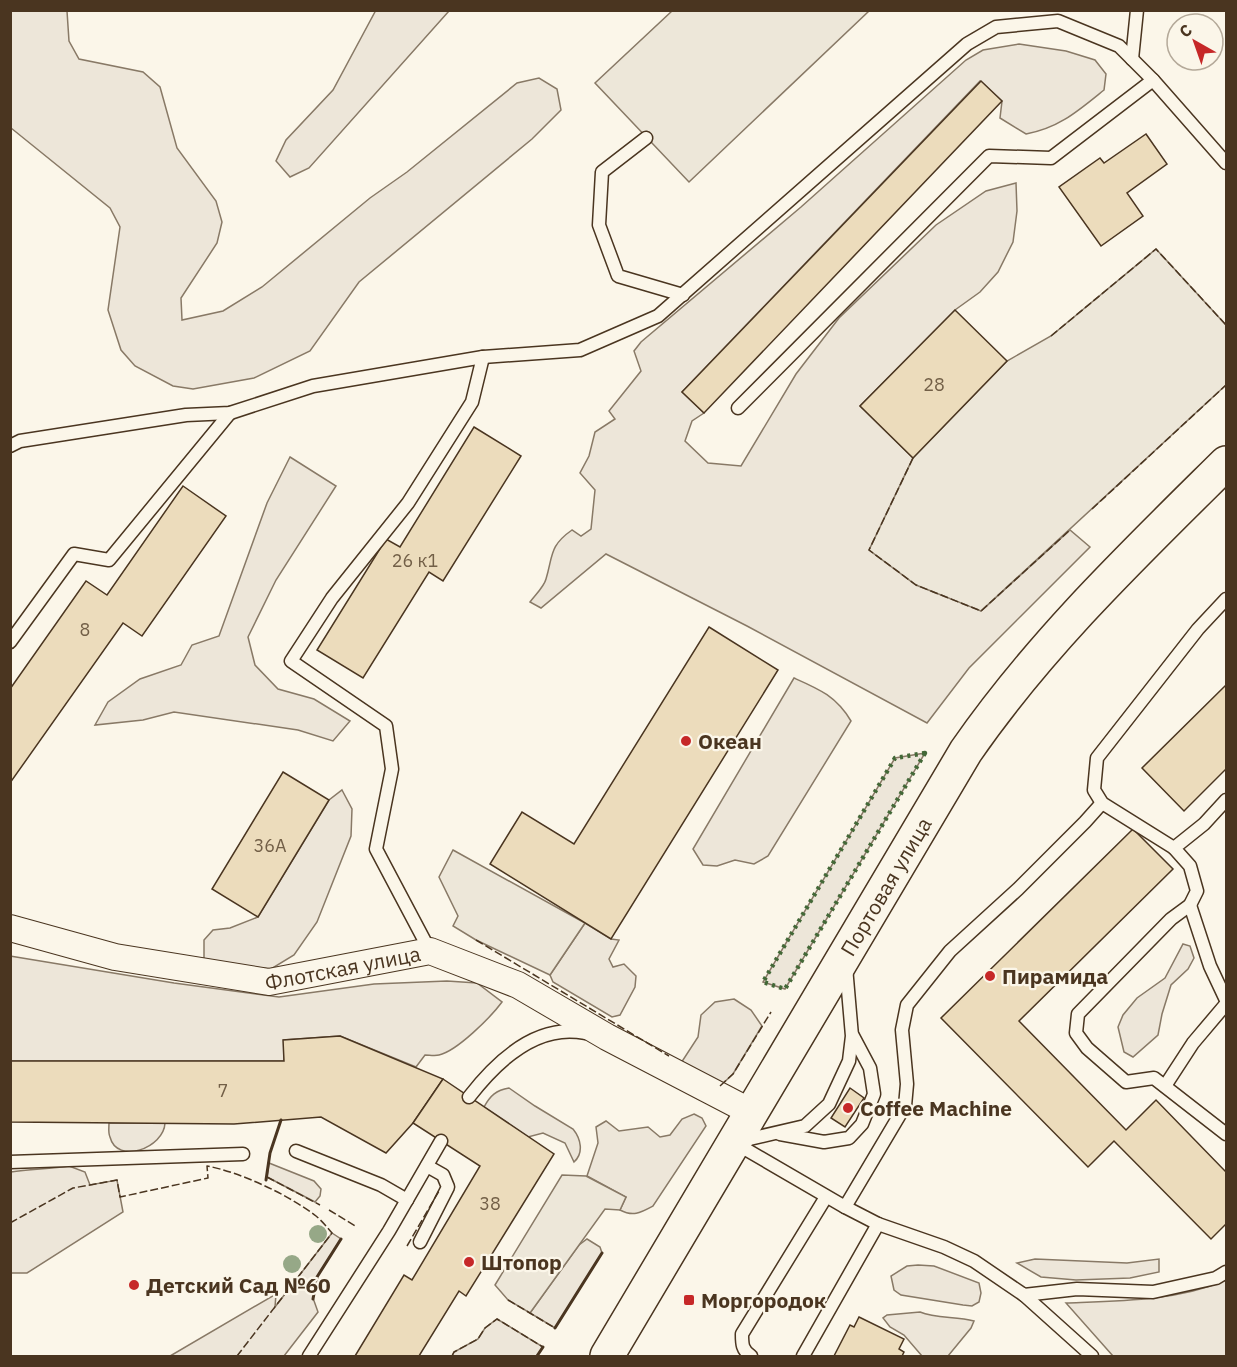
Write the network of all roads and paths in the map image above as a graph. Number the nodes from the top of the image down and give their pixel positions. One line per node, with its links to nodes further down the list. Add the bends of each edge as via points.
1 (1137, 10): 2 (lane)
2 (1132, 59): 3 (lane); 6 (lane, via 1119,46 1058,21 996,27 967,44)
3 (1153, 80): 5 (lane); 8 (lane, via 1051,158 989,156)
4 (646, 138): 6 (lane, via 602,172 599,225 618,276)
5 (1227, 163)
6 (683, 295): 7 (lane, via 658,316 580,350)
7 (483, 357): 9 (lane, via 313,386); 19 (lane, via 472,402 408,503 332,598 291,662 386,726 392,769 376,849)
8 (738, 408)
9 (230, 413): 10 (lane, via 186,415 20,441); 13 (lane, via 109,560 74,554)
10 (10, 446)
11 (1227, 463): 20 (street, Портовая улица, via 1091,597 998,705)
12 (1227, 599): 15 (lane, via 1198,629 1097,758 1094,790)
13 (10, 642)
14 (1227, 800): 16 (lane, via 1204,825)
15 (1102, 803): 16 (lane); 37 (lane, via 1018,889 950,951 907,1005 902,1030 905,1106)
16 (1174, 848): 17 (lane, via 1190,866 1197,891)
17 (1190, 904): 21 (lane, via 1210,966); 24 (lane, via 1078,1014 1076,1033 1112,1071 1126,1082 1154,1078)
18 (10, 928): 19 (street, Флотская улица, via 116,957 269,982)
19 (430, 951): 23 (street, Флотская улица, via 518,985)
20 (845, 954): 22 (lane); 26 (street, Портовая улица)
21 (1227, 1002): 24 (lane, via 1193,1043)
22 (852, 1035): 27 (lane, via 849,1061 830,1104 806,1126); 27 (lane, via 870,1068 874,1094 862,1124 849,1138 824,1142)
23 (607, 1037): 25 (lane, via 573,1031 545,1036 505,1058); 26 (street, Флотская улица)
24 (1165, 1086): 28 (lane)
25 (469, 1097)
26 (751, 1112): 30 (street, Портовая улица)
27 (779, 1133): 30 (lane)
28 (1227, 1134)
29 (441, 1141): 34 (lane)
30 (734, 1143): 35 (lane); 43 (street, Портовая улица)
31 (296, 1151): 36 (lane, via 381,1185)
32 (243, 1154): 33 (lane)
33 (10, 1162)
34 (427, 1166): 36 (lane); 39 (lane, via 443,1175 448,1187)
35 (826, 1197): 37 (lane); 44 (lane, via 742,1334 745,1352)
36 (407, 1200): 42 (lane)
37 (845, 1207): 38 (lane)
38 (878, 1224): 41 (lane, via 974,1261); 45 (lane)
39 (420, 1242)
40 (1227, 1272): 41 (lane, via 1153,1292 1077,1289)
41 (1024, 1295): 46 (lane)
42 (309, 1356)
43 (607, 1356)
44 (751, 1356)
45 (803, 1356)
46 (1092, 1356)

